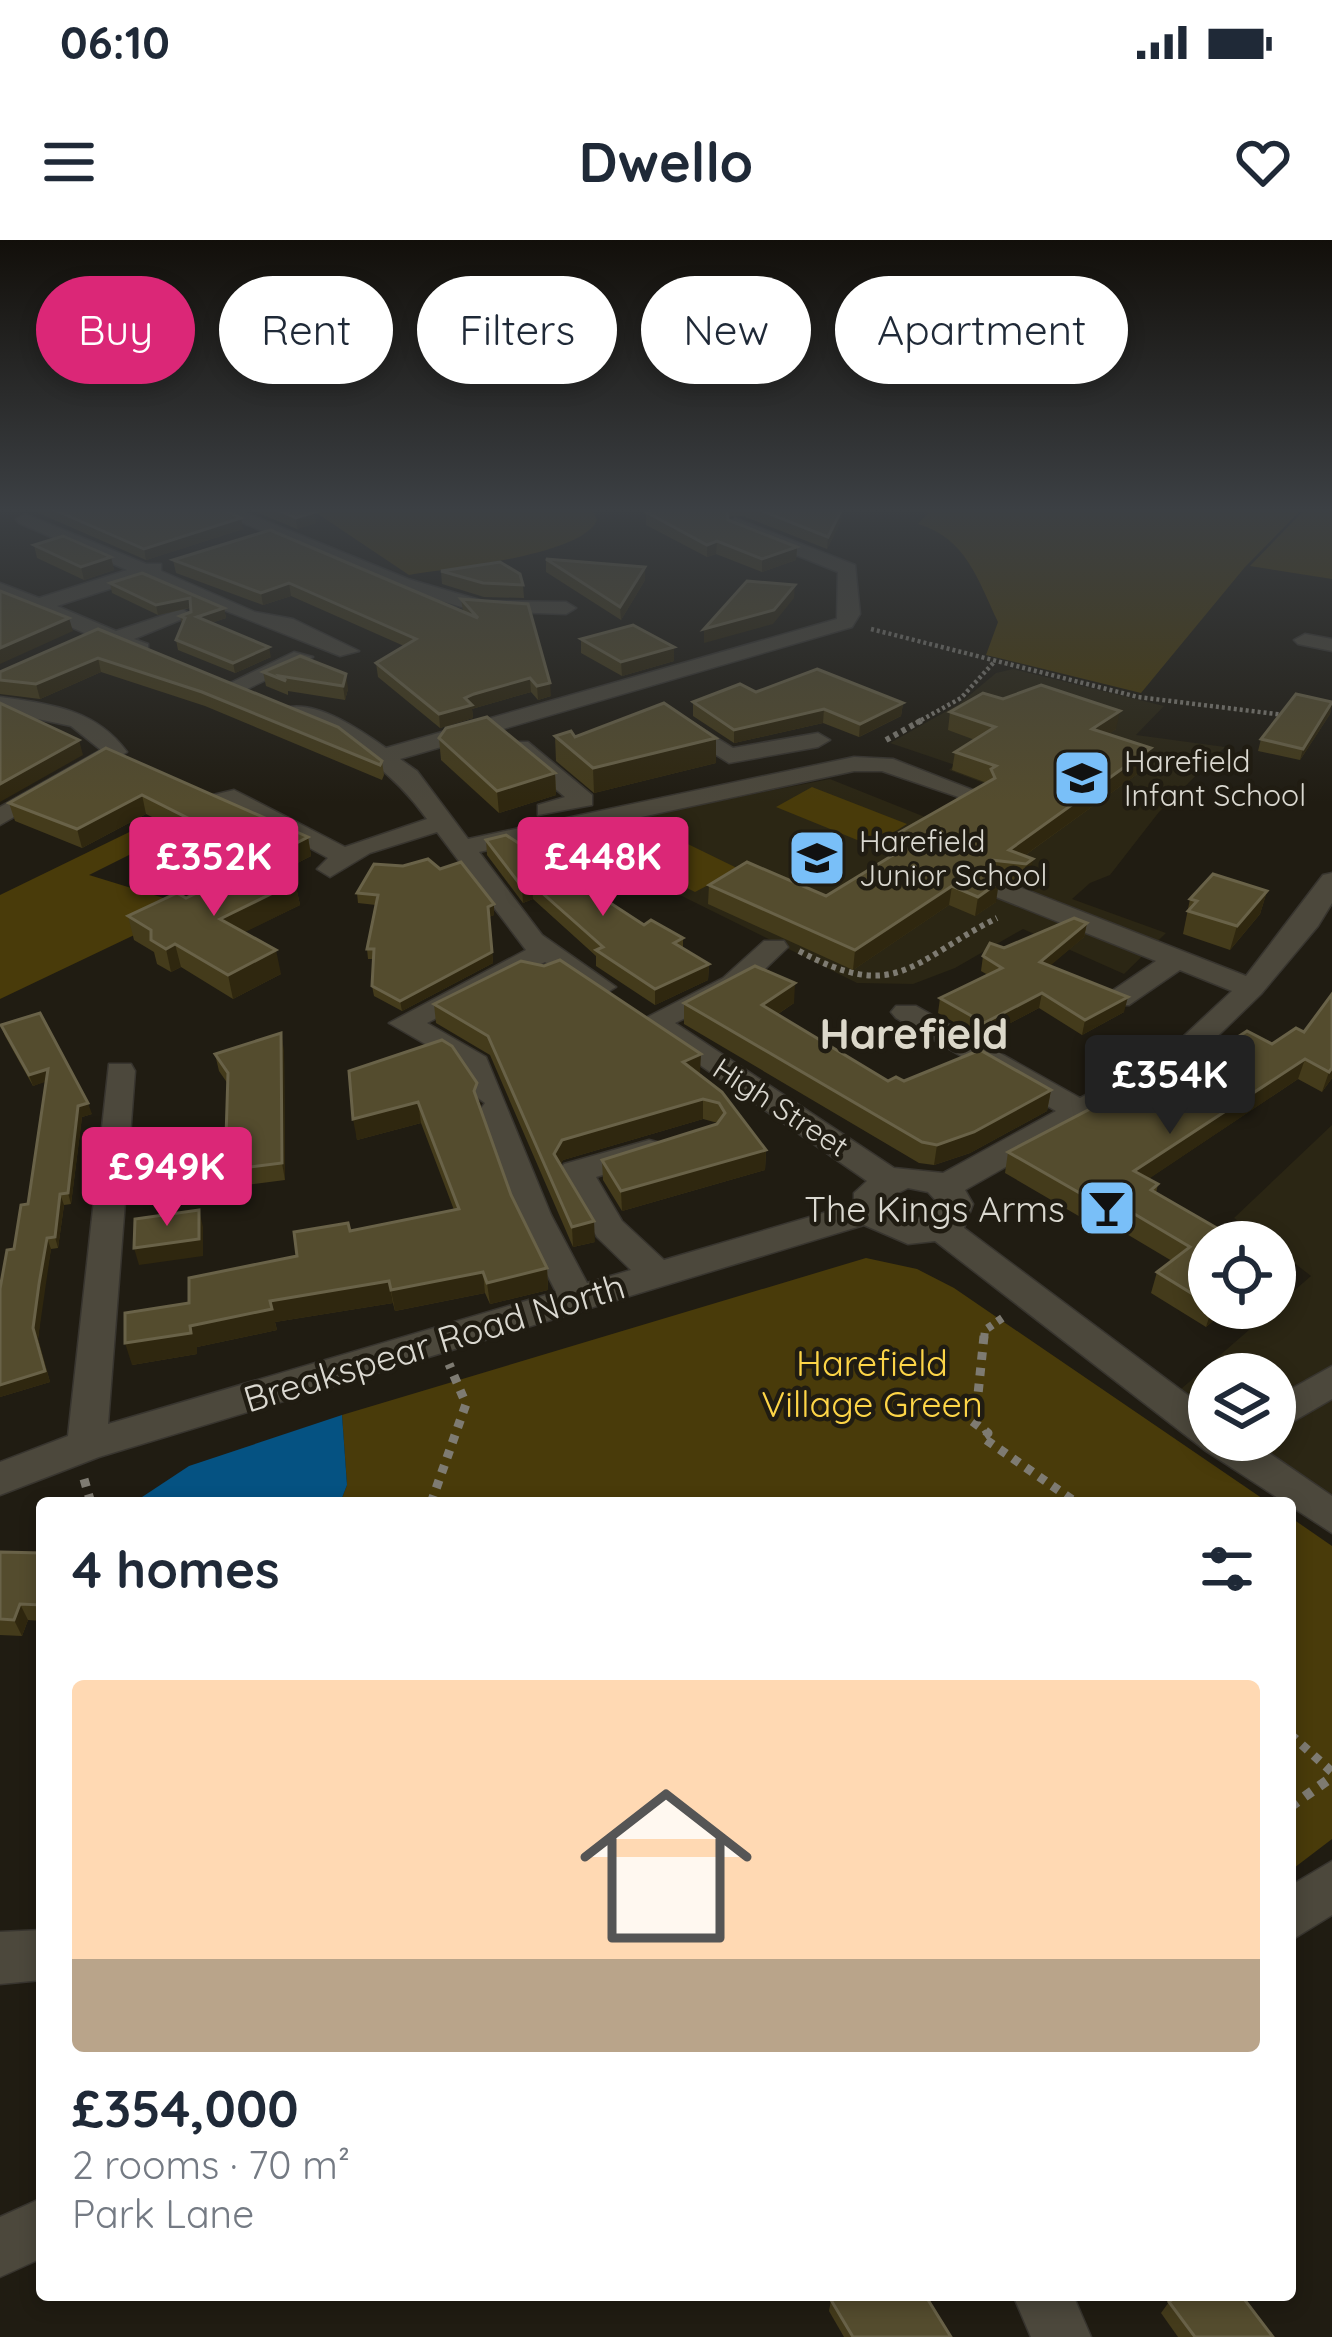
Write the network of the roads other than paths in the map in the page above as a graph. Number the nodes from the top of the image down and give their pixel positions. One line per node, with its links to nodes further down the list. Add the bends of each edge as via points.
1 (41, 606): 7 (street)
2 (225, 606): 11 (street)
3 (478, 606): 5 (street)
4 (850, 606): 14 (street, via 845,623)
5 (566, 608)
6 (182, 615): 7 (street)
7 (106, 636): 9 (street); 12 (street)
8 (1305, 640): 10 (street)
9 (64, 645)
10 (1332, 645)
11 (348, 651)
12 (154, 655)
13 (302, 657): 18 (street, High Street, via 224,683 350,733)
14 (627, 687): 16 (street); 17 (street, via 729,756)
15 (0, 704): 21 (street, via 75,717 105,735 115,752)
16 (494, 725): 18 (street); 22 (street, via 583,800)
17 (818, 740)
18 (382, 757): 22 (street, High Street, via 408,776)
19 (225, 795): 22 (street, via 339,863)
20 (976, 796): 22 (street, via 885,764 854,764)
21 (0, 817)
22 (452, 835): 26 (street, High Street)
23 (1332, 881): 28 (street)
24 (1000, 889): 27 (street)
25 (785, 948): 30 (street, via 733,984)
26 (547, 951): 30 (street, High Street); 39 (street, via 404,1023 471,1057 534,1215)
27 (1178, 959): 28 (street); 29 (street)
28 (1251, 988): 33 (street, via 1181,1054)
29 (1119, 999)
30 (635, 1010): 36 (street, High Street)
31 (906, 1012): 33 (street)
32 (120, 1072): 43 (street)
33 (1078, 1110): 35 (street)
34 (683, 1140): 38 (street, via 576,1172 609,1229)
35 (944, 1187): 36 (street, via 911,1176); 37 (street, via 955,1213)
36 (880, 1195): 37 (street, via 901,1232); 38 (street, Breakspear Road North)
37 (941, 1228): 42 (street)
38 (657, 1274): 39 (street, Breakspear Road North)
39 (578, 1298): 43 (street, Breakspear Road North)
40 (1332, 1380): 41 (street)
41 (1296, 1403)
42 (1188, 1414)
43 (87, 1445): 45 (street, Breakspear Road North)
44 (1253, 1461): 46 (street)
45 (0, 1479)
46 (1332, 1517)
47 (1332, 1885): 48 (street)
48 (1296, 1912)
49 (36, 1955): 50 (street)
50 (0, 1958)
51 (36, 2230): 52 (street)
52 (0, 2248)
53 (1045, 2301): 54 (street)
54 (1060, 2337)

